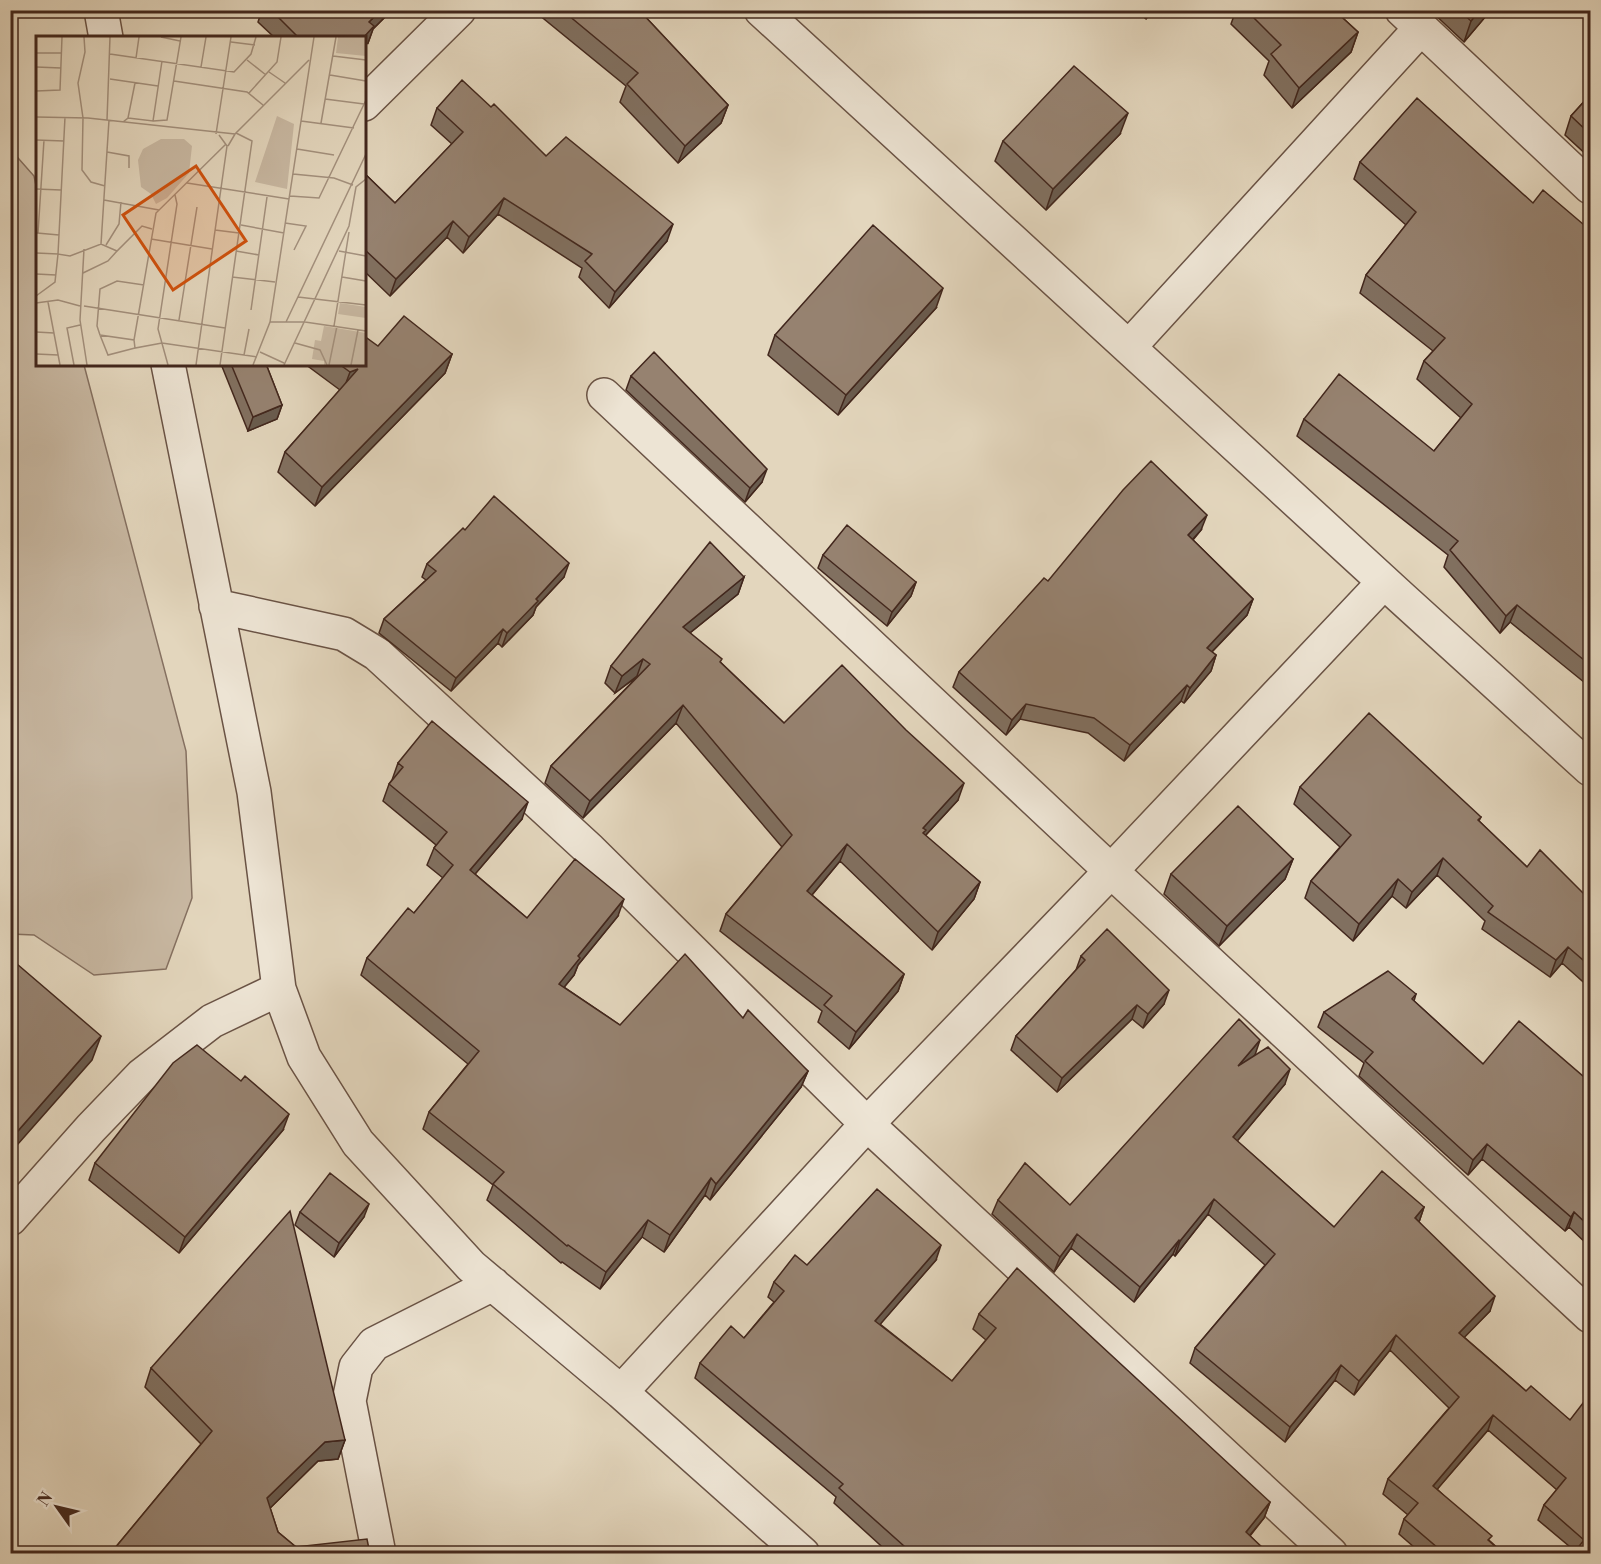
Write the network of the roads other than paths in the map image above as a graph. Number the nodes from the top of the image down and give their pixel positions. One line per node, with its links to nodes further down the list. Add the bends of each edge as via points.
1 (101, 10): 5 (street)
2 (459, 10): 6 (street)
3 (761, 10): 8 (street)
4 (1411, 20): 7 (street); 8 (street)
5 (106, 36)
6 (366, 102)
7 (1590, 187)
8 (1130, 346): 11 (street)
9 (168, 366): 12 (street)
10 (604, 395): 14 (street)
11 (1384, 582): 13 (street); 14 (street)
12 (216, 606): 15 (street, via 254,792); 16 (street, via 344,634 377,654 590,850)
13 (1590, 769)
14 (1111, 871): 16 (street); 19 (street)
15 (279, 989): 17 (street, via 212,1021 142,1075); 18 (street, via 304,1057 357,1143)
16 (867, 1124): 20 (street); 23 (street)
17 (10, 1219)
18 (492, 1284): 20 (street); 21 (street, via 374,1344 356,1366 349,1401)
19 (1590, 1316)
20 (621, 1392): 22 (street)
21 (379, 1554)
22 (803, 1554)
23 (1330, 1554)

